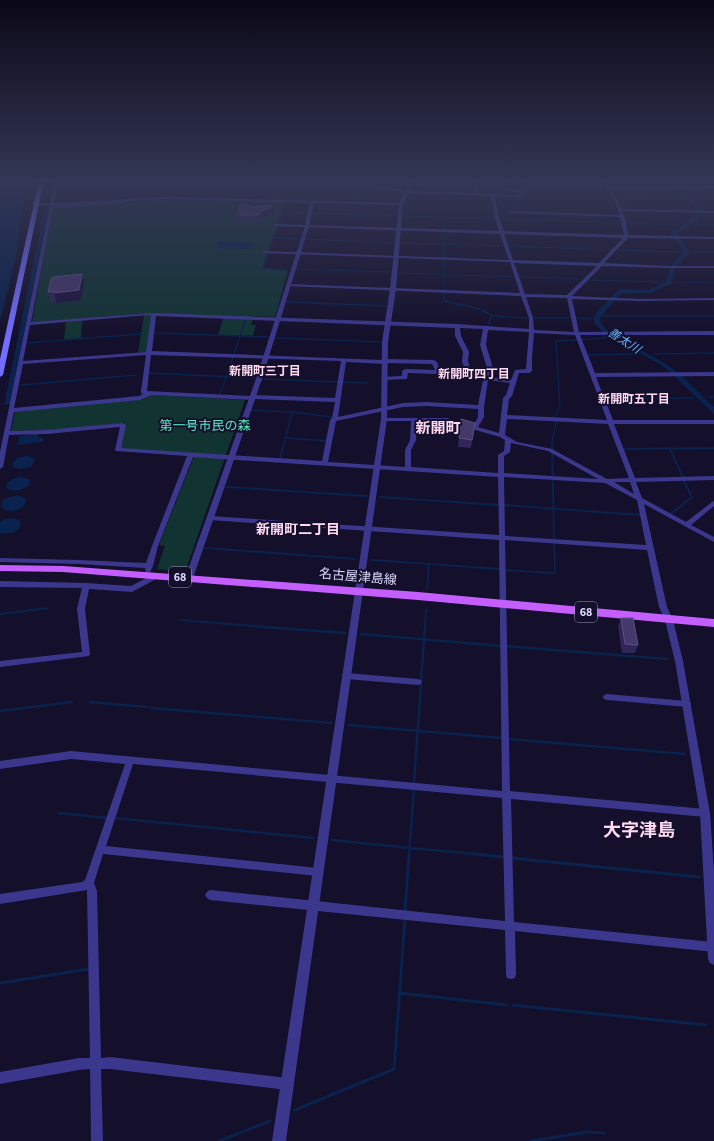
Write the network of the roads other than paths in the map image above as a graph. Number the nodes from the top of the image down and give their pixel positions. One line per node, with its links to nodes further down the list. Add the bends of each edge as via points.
1 (31, 233): 37 (main road)
2 (46, 233): 23 (street)
3 (305, 233): 11 (street)
4 (399, 233): 12 (street)
5 (502, 233): 13 (street)
6 (510, 233): 8 (street)
7 (626, 233): 8 (street)
8 (626, 237): 9 (street); 14 (street)
9 (714, 238)
10 (265, 252): 11 (street)
11 (298, 253): 12 (street); 16 (street)
12 (396, 257): 13 (street); 17 (street)
13 (512, 261): 14 (street); 18 (street)
14 (601, 264): 15 (street); 19 (street)
15 (714, 267)
16 (288, 285): 17 (street); 22 (street)
17 (393, 289): 18 (street); 24 (street)
18 (523, 294): 19 (street); 27 (street, via 531,318)
19 (569, 296): 20 (street); 28 (street)
20 (714, 299)
21 (154, 314): 22 (street); 23 (street); 30 (street)
22 (278, 319): 24 (street); 31 (street)
23 (28, 324): 34 (street)
24 (389, 324): 25 (street); 33 (street, via 385,342)
25 (457, 326): 26 (street); 38 (street, via 458,336 466,352)
26 (486, 328): 27 (street); 40 (street, via 484,345 490,368)
27 (532, 331): 28 (street); 42 (street, via 529,372 517,371)
28 (577, 334): 29 (street); 39 (street)
29 (714, 334)
30 (150, 353): 31 (street); 34 (street); 43 (street, via 144,393)
31 (266, 357): 32 (street); 44 (street)
32 (344, 360): 33 (street); 45 (street)
33 (385, 362): 35 (street, via 434,362); 41 (street)
34 (21, 363): 48 (street)
35 (438, 372): 38 (street); 41 (street, via 405,371 404,378)
36 (714, 374): 39 (street)
37 (0, 375)
38 (468, 375): 40 (street)
39 (592, 375): 53 (street)
40 (486, 377): 42 (street); 46 (street)
41 (384, 378): 47 (street)
42 (514, 382): 49 (street, via 510,396 506,398)
43 (151, 394): 44 (street); 48 (street, via 140,398)
44 (253, 397): 45 (street); 60 (street)
45 (338, 400): 50 (street)
46 (482, 407): 47 (street, via 426,404); 55 (street)
47 (384, 409): 50 (street); 51 (street)
48 (12, 410): 56 (street)
49 (505, 417): 53 (street); 57 (street)
50 (335, 419): 61 (street)
51 (384, 419): 52 (street); 63 (street)
52 (414, 419): 55 (street, via 447,420); 64 (street, via 413,440 408,450)
53 (610, 422): 54 (street); 68 (street)
54 (714, 422)
55 (475, 428): 57 (street)
56 (7, 432): 59 (street, via 47,432 123,425 118,450); 62 (street)
57 (502, 436): 58 (street)
58 (508, 440): 65 (street, via 507,452 501,454); 67 (street, via 552,451)
59 (191, 455): 60 (street); 79 (street, via 155,546)
60 (232, 457): 61 (street); 71 (street)
61 (325, 464): 63 (street)
62 (0, 467)
63 (378, 467): 64 (street); 73 (street)
64 (408, 469): 65 (street)
65 (501, 475): 67 (street); 74 (street)
66 (714, 478): 68 (street)
67 (606, 481): 68 (street); 69 (street)
68 (633, 481): 69 (street)
69 (640, 500): 72 (street); 76 (street)
70 (714, 503): 72 (street)
71 (210, 518): 73 (street); 80 (street)
72 (687, 525): 75 (street)
73 (368, 528): 74 (street); 83 (street)
74 (502, 538): 76 (street); 84 (street)
75 (714, 540)
76 (650, 548): 85 (street, via 663,607)
77 (0, 560): 79 (street, via 79,562)
78 (0, 568): 79 (main road, 名古屋津島線 / 68)
79 (151, 572): 80 (main road, 名古屋津島線 / 68); 82 (street, via 132,589)
80 (189, 578): 83 (main road, 名古屋津島線 / 68)
81 (0, 584): 82 (street)
82 (86, 586): 87 (street, via 81,609 86,654)
83 (359, 591): 84 (main road, 名古屋津島線 / 68); 88 (street)
84 (503, 605): 85 (main road, 名古屋津島線 / 68); 95 (street)
85 (669, 620): 86 (main road, 名古屋津島線 / 68); 91 (street)
86 (714, 623)
87 (0, 664)
88 (346, 676): 89 (street); 94 (street)
89 (418, 682)
90 (606, 697): 91 (street)
91 (687, 704): 96 (street)
92 (130, 760): 93 (street, via 71,755); 94 (street); 97 (street)
93 (0, 765)
94 (332, 778): 95 (street); 98 (street)
95 (506, 795): 96 (street); 103 (street)
96 (705, 813): 104 (street)
97 (101, 850): 98 (street); 99 (street, via 97,855)
98 (318, 872): 102 (street)
99 (89, 883): 101 (street, via 84,886); 107 (street, via 92,891)
100 (210, 895): 102 (street)
101 (0, 899)
102 (313, 906): 103 (street); 109 (street)
103 (509, 926): 104 (street); 106 (street)
104 (713, 947): 105 (street)
105 (714, 959)
106 (511, 974)
107 (95, 1064): 108 (street, via 79,1064); 109 (street, via 110,1063); 110 (street)
108 (0, 1078)
109 (288, 1084): 111 (street)
110 (97, 1141)
111 (279, 1141)

